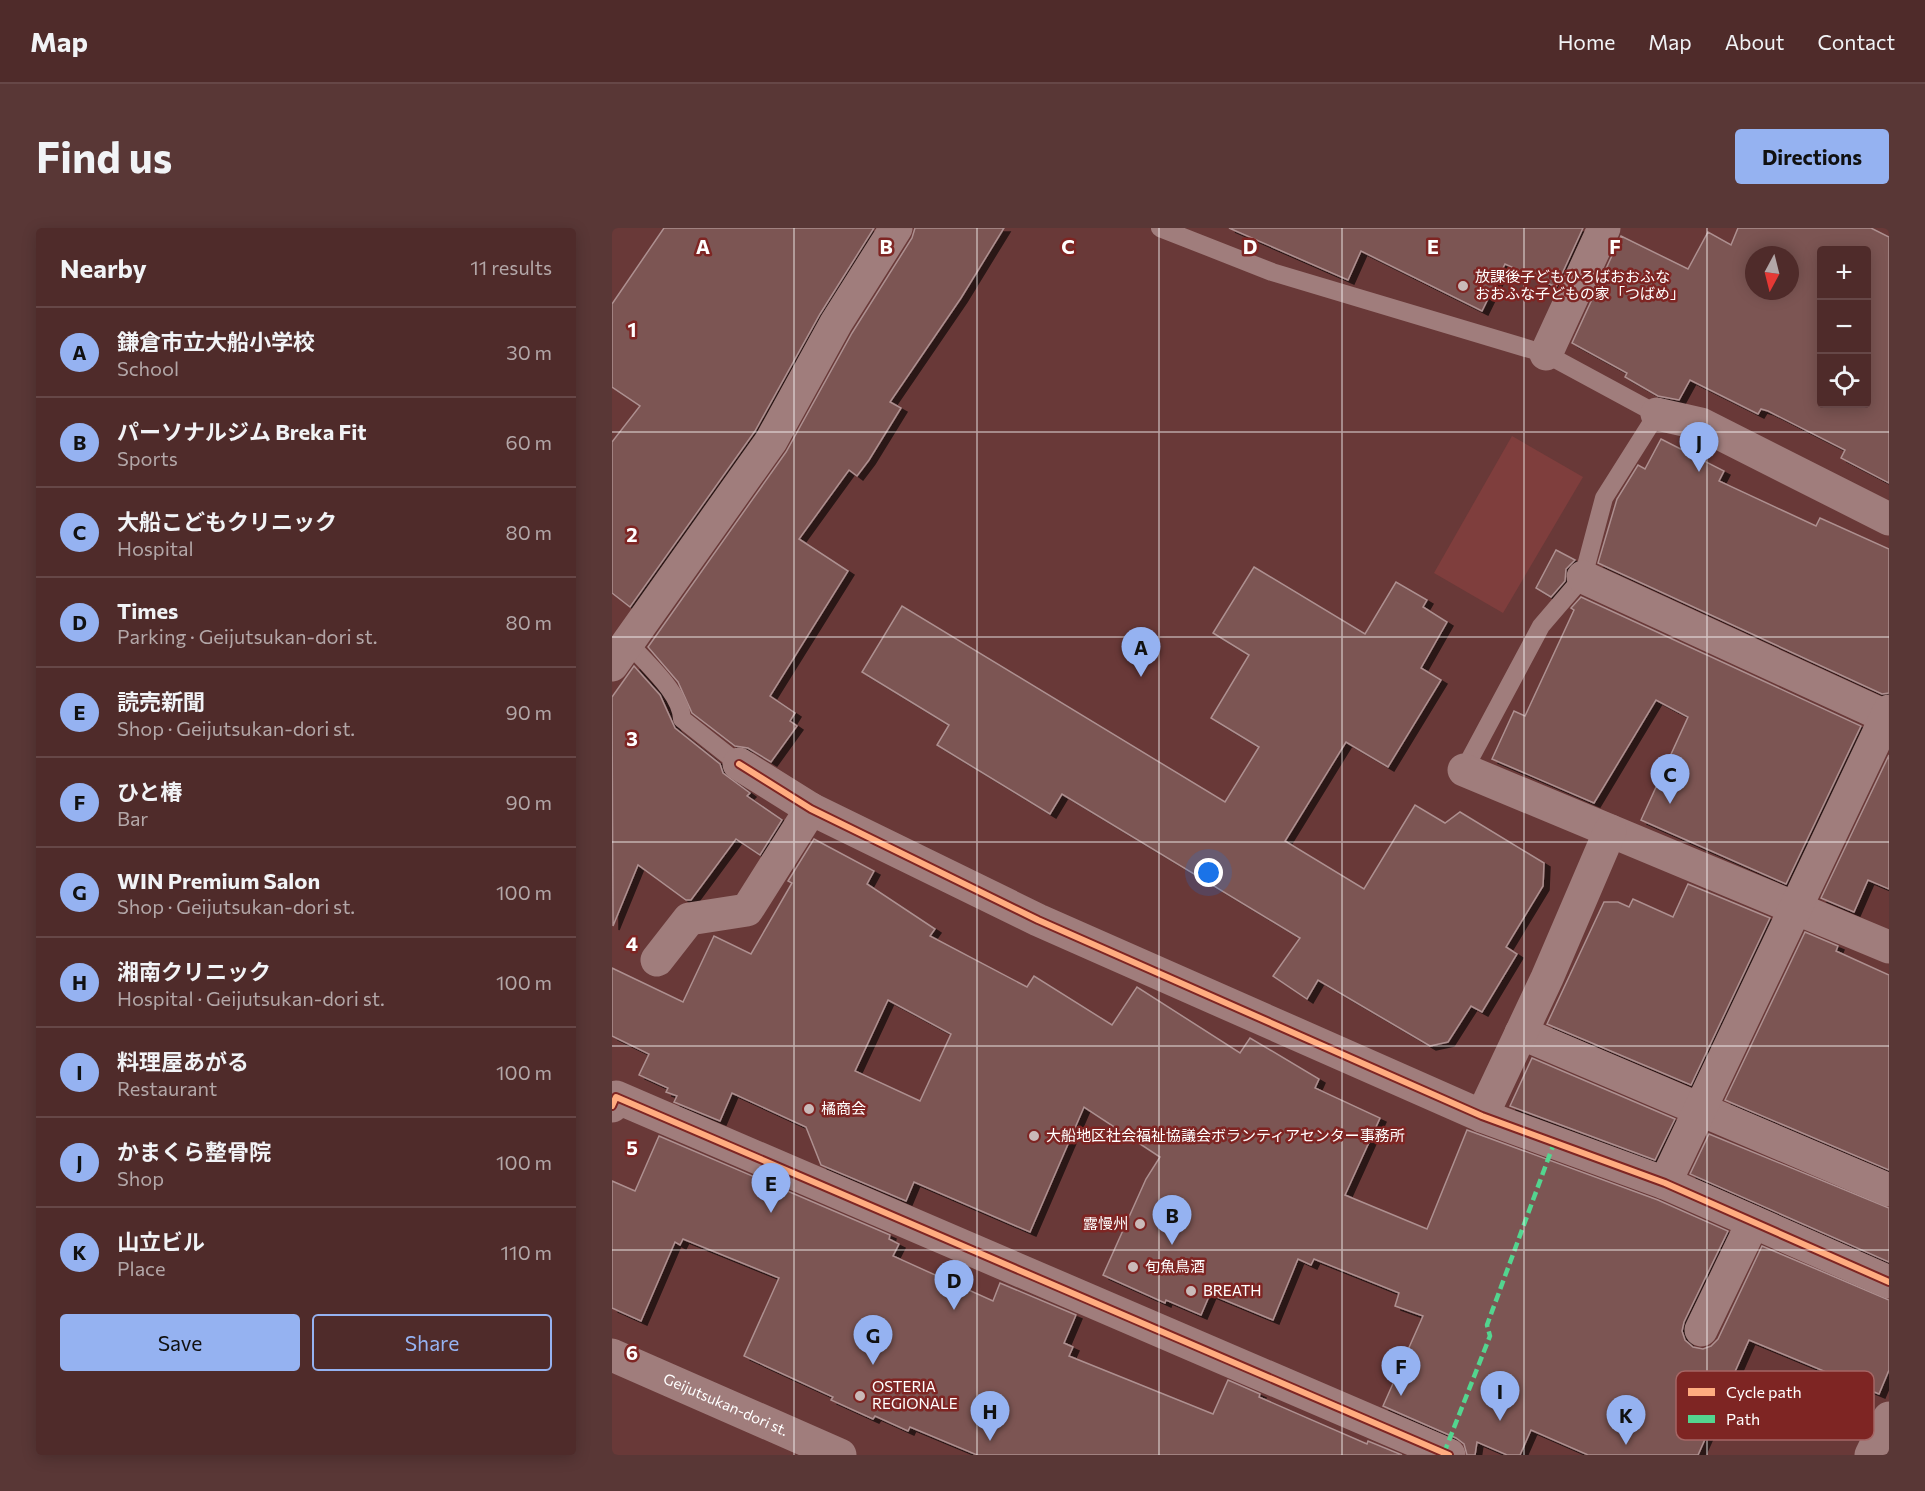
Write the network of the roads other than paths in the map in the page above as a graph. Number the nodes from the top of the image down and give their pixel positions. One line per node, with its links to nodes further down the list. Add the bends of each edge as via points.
1 (896, 228): 8 (street, via 836,323 771,441)
2 (1160, 228): 4 (lane, via 1272,272)
3 (1604, 228): 4 (street)
4 (1546, 354): 5 (lane)
5 (1657, 414): 6 (street, via 1701,424); 7 (lane, via 1604,498)
6 (1889, 519)
7 (1584, 577): 9 (street); 11 (lane, via 1541,626)
8 (620, 653): 10 (lane, via 669,686 681,706 682,719)
9 (1888, 715): 14 (street)
10 (739, 764): 12 (street)
11 (1464, 770): 13 (street)
12 (811, 810): 16 (street, via 747,910 689,919); 20 (street, via 1038,920)
13 (1610, 831): 14 (street); 17 (street)
14 (1795, 905): 15 (street); 19 (street)
15 (1889, 947)
16 (657, 960)
17 (1521, 1033): 19 (street); 20 (street)
18 (612, 1106): 29 (street, via 616,1097)
19 (1701, 1109): 21 (street); 22 (street)
20 (1482, 1116): 21 (street)
21 (1665, 1183): 23 (street)
22 (1889, 1190)
23 (1753, 1222): 24 (street); 25 (street)
24 (1889, 1282)
25 (1701, 1330)
26 (612, 1355): 28 (street, Geijutsukan-dori st.)
27 (1889, 1418): 30 (street)
28 (840, 1455)
29 (1449, 1455)
30 (1871, 1455)

